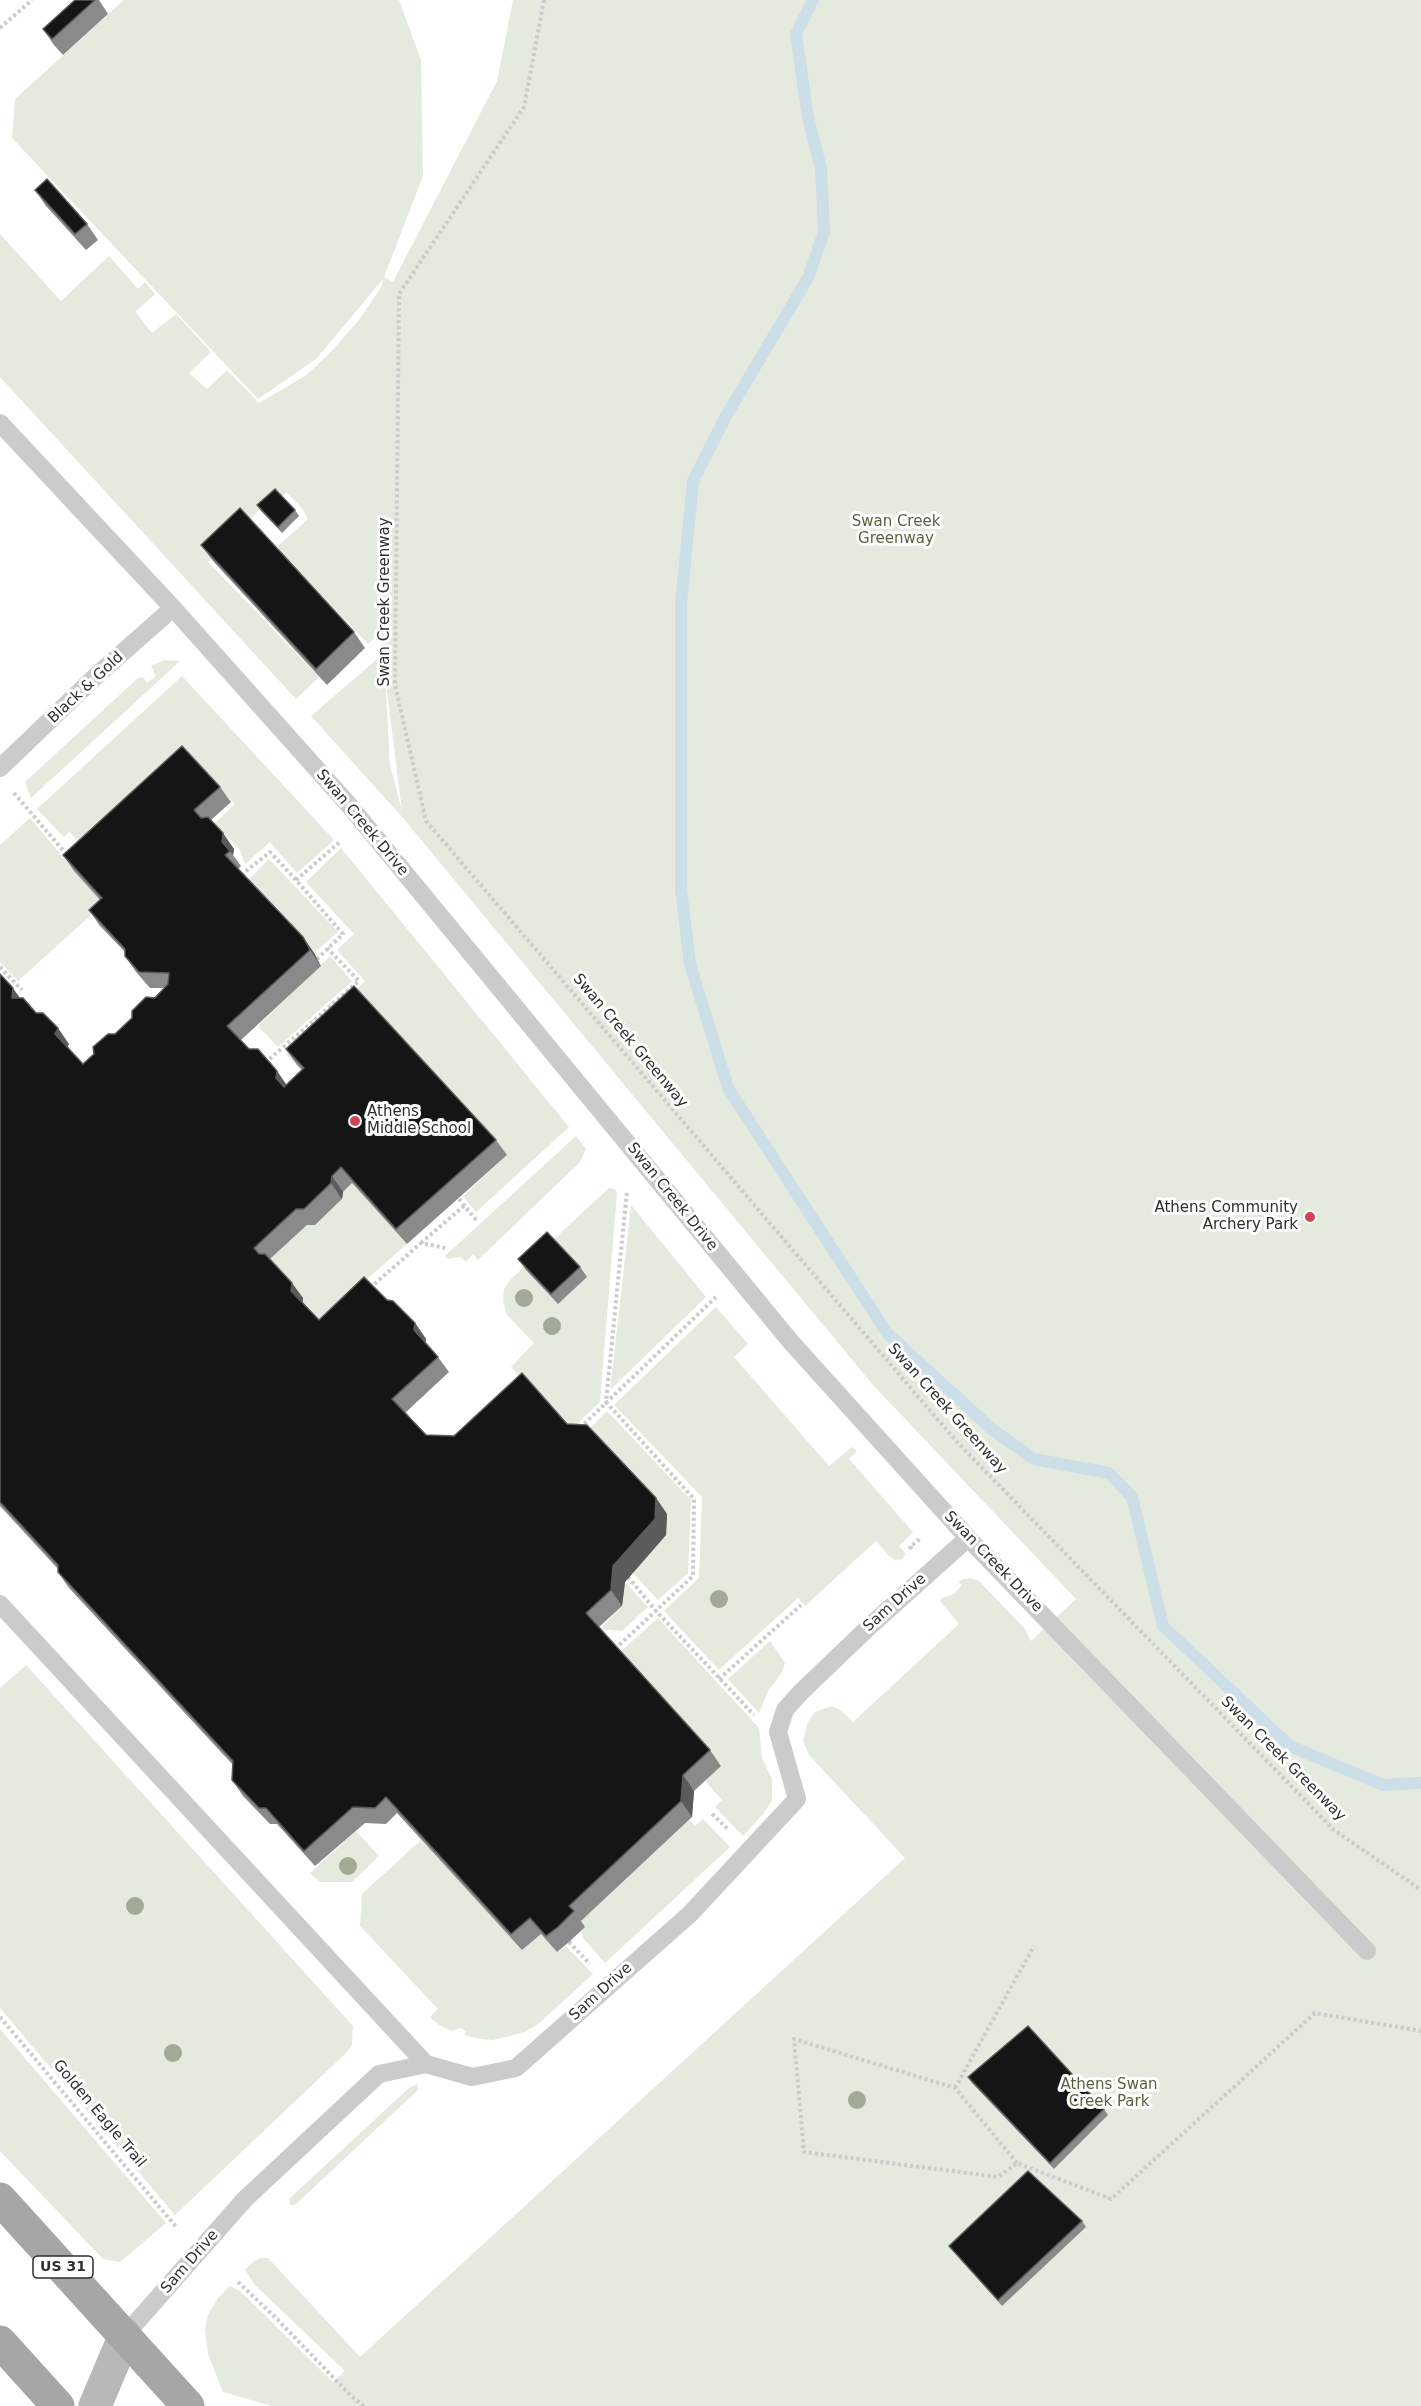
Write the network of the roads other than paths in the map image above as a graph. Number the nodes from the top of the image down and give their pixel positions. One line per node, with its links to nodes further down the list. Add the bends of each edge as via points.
1 (0, 423): 2 (lane, Swan Creek Drive)
2 (173, 608): 3 (lane, Black & Gold, via 96,676); 4 (lane, Swan Creek Drive, via 348,804 791,1342)
3 (3, 776)
4 (968, 1538): 6 (lane, Swan Creek Drive); 7 (lane, Sam Drive, via 785,1710 778,1732 797,1799 690,1914 516,2068 472,2078)
5 (0, 1604): 7 (lane)
6 (1367, 1951)
7 (426, 2064): 9 (lane, Sam Drive, via 379,2074 245,2199)
8 (0, 2199): 9 (main road, US 31)
9 (126, 2335): 12 (main road); 13 (main road, US 31)
10 (0, 2342): 11 (main road)
11 (58, 2406)
12 (95, 2406)
13 (188, 2406)

